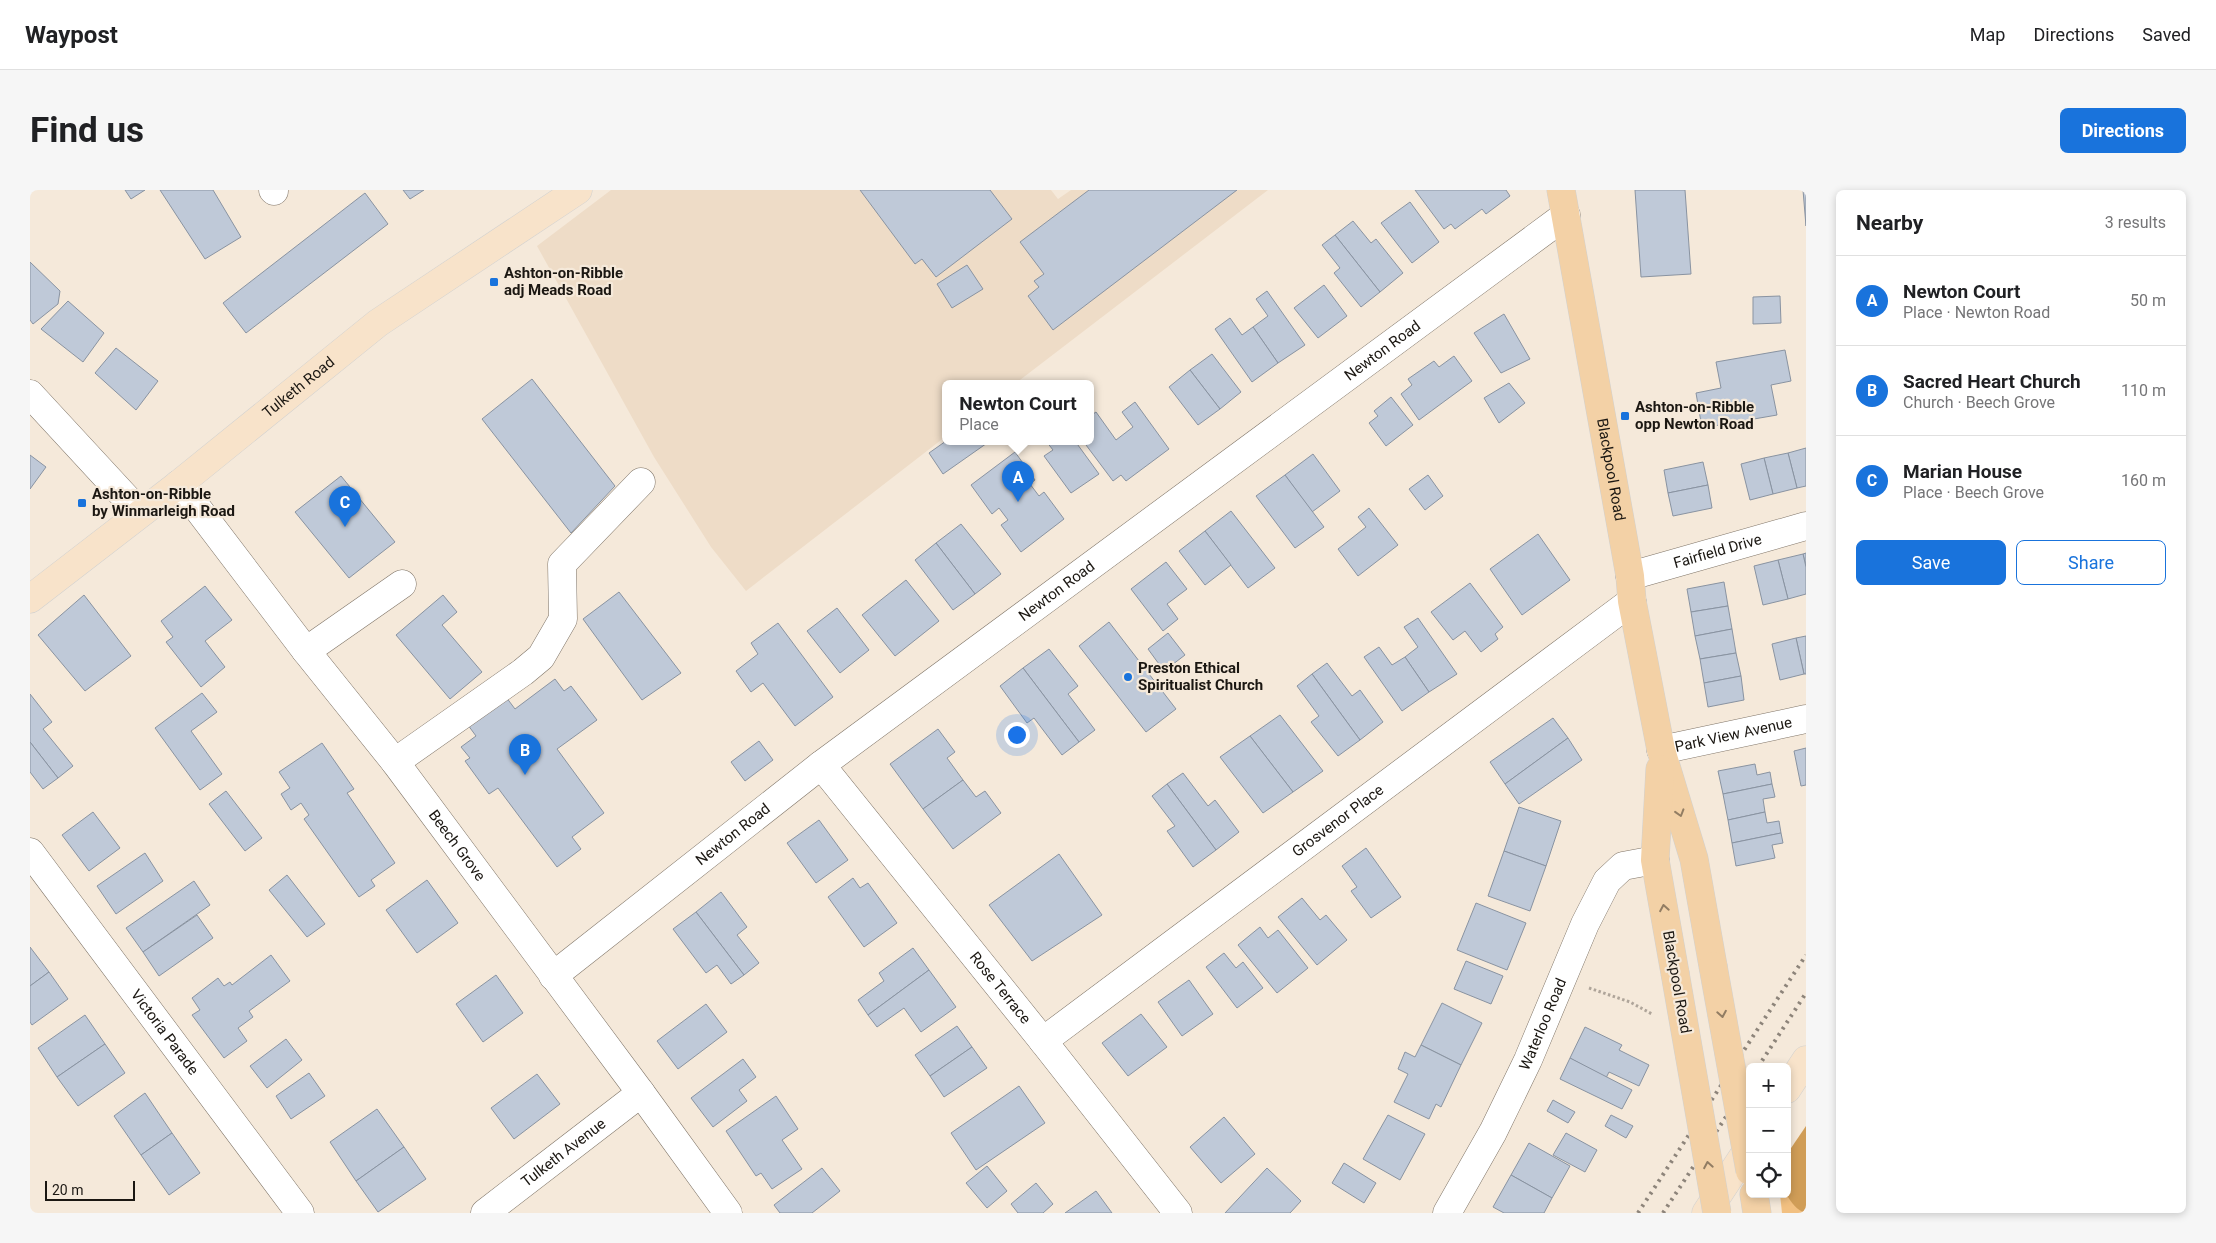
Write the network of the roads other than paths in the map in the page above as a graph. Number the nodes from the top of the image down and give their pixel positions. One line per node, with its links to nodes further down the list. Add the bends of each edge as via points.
1 (570, 192): 5 (main road, Tulketh Road, via 378,323)
2 (1564, 202): 9 (highway, Blackpool Road); 15 (street, Newton Road)
3 (30, 394): 6 (street)
4 (641, 482): 14 (street, via 562,564 563,619 541,657)
5 (179, 484): 6 (main road, Tulketh Road); 11 (street, Beech Grove)
6 (140, 513): 10 (main road, Tulketh Road)
7 (1806, 526): 9 (street, Fairfield Drive)
8 (402, 584): 11 (street)
9 (1631, 588): 13 (highway, Blackpool Road); 19 (street, Grosvenor Place)
10 (30, 599)
11 (306, 651): 14 (street, Beech Grove)
12 (1806, 719): 13 (street, Park View Avenue)
13 (1661, 750): 17 (highway, Blackpool Road); 24 (highway, Blackpool Road, one-way to 24, bridge, via 1694,859)
14 (395, 762): 18 (street, Beech Grove)
15 (820, 765): 18 (street, Newton Road); 19 (street, Rose Terrace)
16 (30, 852): 26 (street, Victoria Parade)
17 (1655, 860): 30 (street, Waterloo Road, via 1623,866 1607,881 1585,924 1528,1060); 32 (highway, Blackpool Road, one-way to 17, bridge)
18 (553, 976): 22 (street, Beech Grove)
19 (1043, 1041): 29 (street, Rose Terrace)
20 (1806, 1060): 21 (main road)
21 (1791, 1083)
22 (641, 1093): 27 (street, Tulketh Avenue); 28 (street, Beech Grove)
23 (1746, 1152): 31 (main road)
24 (1747, 1153)
25 (1755, 1198): 33 (highway)
26 (300, 1213)
27 (485, 1213)
28 (728, 1213)
29 (1178, 1213)
30 (1448, 1213)
31 (1706, 1213)
32 (1717, 1213)
33 (1757, 1213)

